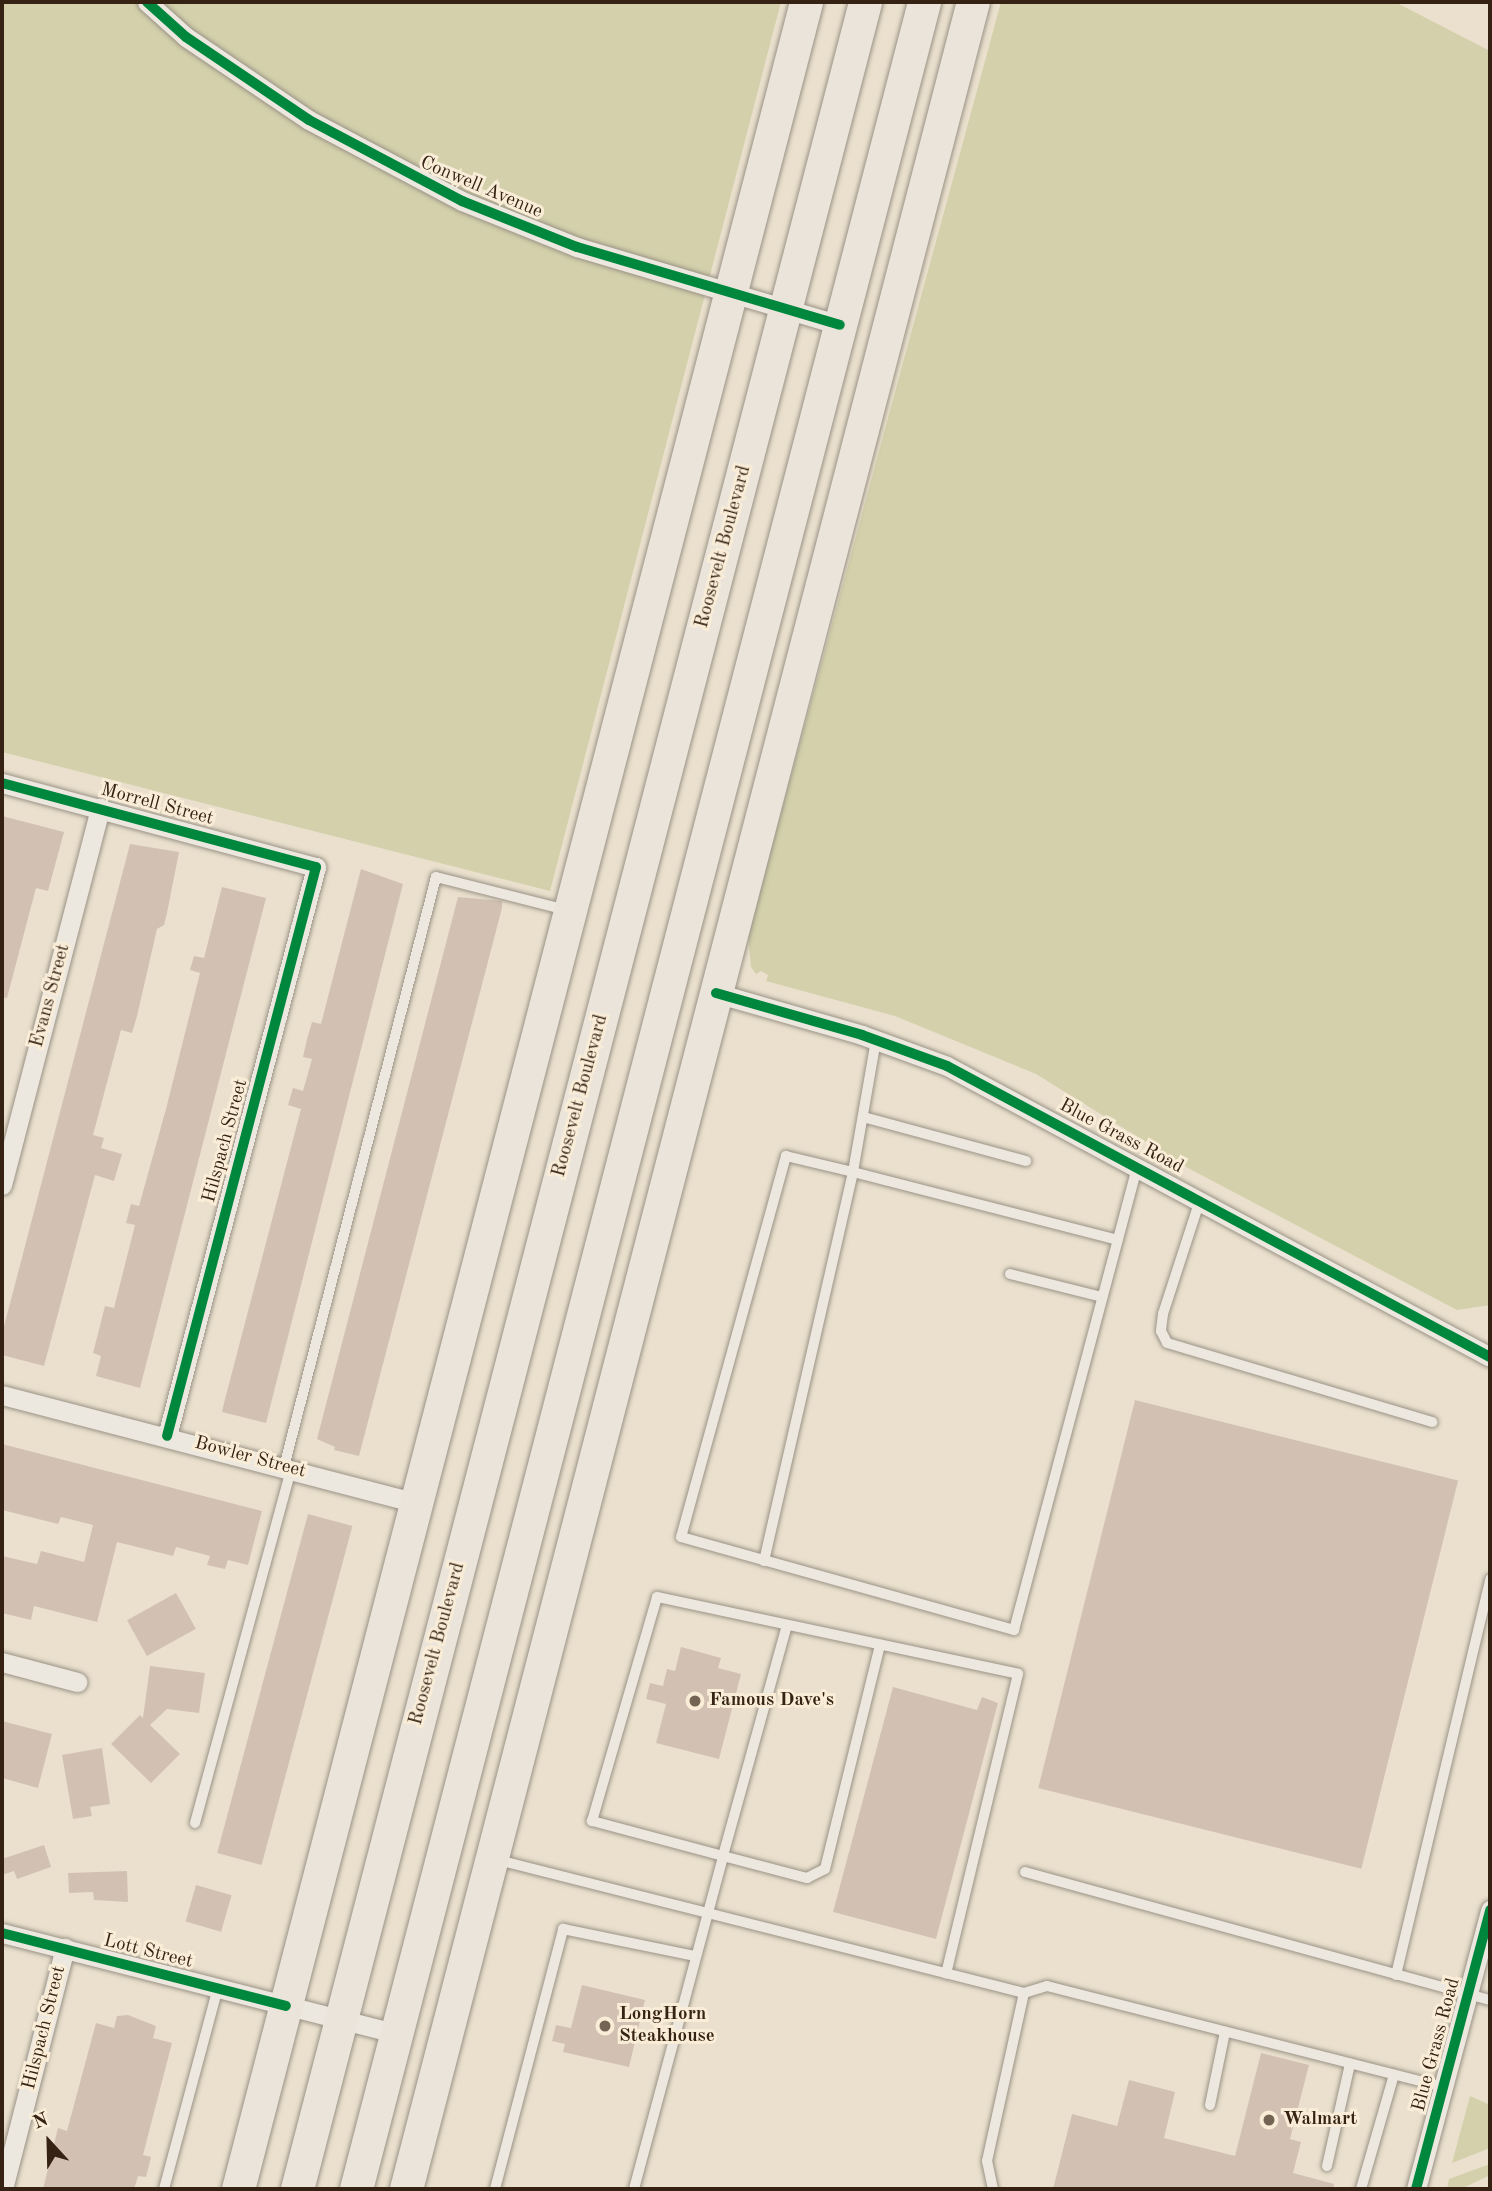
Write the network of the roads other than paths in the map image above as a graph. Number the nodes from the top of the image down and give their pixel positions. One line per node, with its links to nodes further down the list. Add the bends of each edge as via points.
1 (147, 2): 6 (street, Conwell Avenue, via 186,37 267,92 411,177 577,247)
2 (806, 2): 6 (highway)
3 (865, 2): 7 (highway, Roosevelt Boulevard)
4 (924, 2): 8 (highway)
5 (973, 2): 13 (highway)
6 (731, 292): 7 (street, Conwell Avenue); 12 (highway)
7 (785, 308): 8 (street, Conwell Avenue); 54 (highway, Roosevelt Boulevard)
8 (840, 325): 40 (highway)
9 (2, 783): 10 (street, Morrell Street)
10 (100, 808): 11 (street, Morrell Street); 19 (street, Evans Street)
11 (303, 863): 27 (street, Hilspach Street, via 316,867)
12 (570, 911): 28 (lane, via 436,877); 29 (highway)
13 (716, 993): 14 (street, Blue Grass Road); 35 (highway)
14 (876, 1040): 15 (lane); 17 (street, Blue Grass Road, via 971,1077)
15 (863, 1117): 16 (lane); 18 (lane)
16 (1026, 1161)
17 (1137, 1166): 20 (street, Blue Grass Road); 21 (lane)
18 (853, 1172): 21 (lane); 30 (lane); 30 (lane, via 786,1156 681,1538)
19 (2, 1185)
20 (1200, 1200): 24 (street, Blue Grass Road); 26 (lane, via 1163,1314 1161,1331 1167,1343)
21 (1117, 1240): 23 (lane)
22 (1010, 1274): 23 (lane)
23 (1102, 1297): 30 (lane, via 1014,1630)
24 (1490, 1357)
25 (2, 1395): 27 (street, Bowler Street)
26 (1432, 1422)
27 (167, 1436): 28 (street, Bowler Street)
28 (287, 1468): 29 (street, Bowler Street); 37 (lane)
29 (416, 1503): 53 (highway)
30 (764, 1561)
31 (1490, 1579): 48 (lane)
32 (787, 1625): 33 (lane); 38 (lane); 38 (lane, via 657,1597 592,1821)
33 (880, 1645): 38 (lane, via 825,1868 807,1878); 47 (lane, via 1018,1674)
34 (2, 1662): 36 (street)
35 (540, 1673): 39 (highway); 40 (highway)
36 (77, 1682)
37 (195, 1824)
38 (723, 1856): 43 (lane)
39 (491, 1858): 43 (lane); 67 (highway)
40 (442, 1862): 56 (highway)
41 (1025, 1872): 48 (lane)
42 (1490, 1910): 51 (street, Blue Grass Road)
43 (706, 1912): 46 (lane); 47 (lane)
44 (2, 1933): 45 (street, Lott Street)
45 (65, 1948): 49 (street, Lott Street); 62 (street, Hilspach Street)
46 (694, 1956): 68 (lane, via 563,1929); 69 (lane)
47 (946, 1973): 50 (lane)
48 (1396, 1975): 51 (lane)
49 (218, 1988): 53 (street, Lott Street); 63 (lane)
50 (1024, 1993): 55 (lane, via 1047,1986); 70 (lane, via 987,2161)
51 (1468, 1995): 52 (lane); 59 (street, Blue Grass Road)
52 (1490, 2000)
53 (286, 2006): 54 (street, Lott Street); 64 (highway)
54 (341, 2020): 56 (street, Lott Street); 65 (highway, Roosevelt Boulevard)
55 (1225, 2032): 57 (lane); 60 (lane)
56 (397, 2034): 66 (highway)
57 (1350, 2064): 58 (lane); 61 (lane)
58 (1394, 2075): 59 (lane); 71 (lane)
59 (1444, 2087): 72 (street, Blue Grass Road)
60 (1210, 2105)
61 (1327, 2166)
62 (3, 2189)
63 (164, 2189)
64 (238, 2189)
65 (297, 2189)
66 (356, 2189)
67 (405, 2189)
68 (495, 2189)
69 (634, 2189)
70 (993, 2189)
71 (1362, 2189)
72 (1416, 2189)

